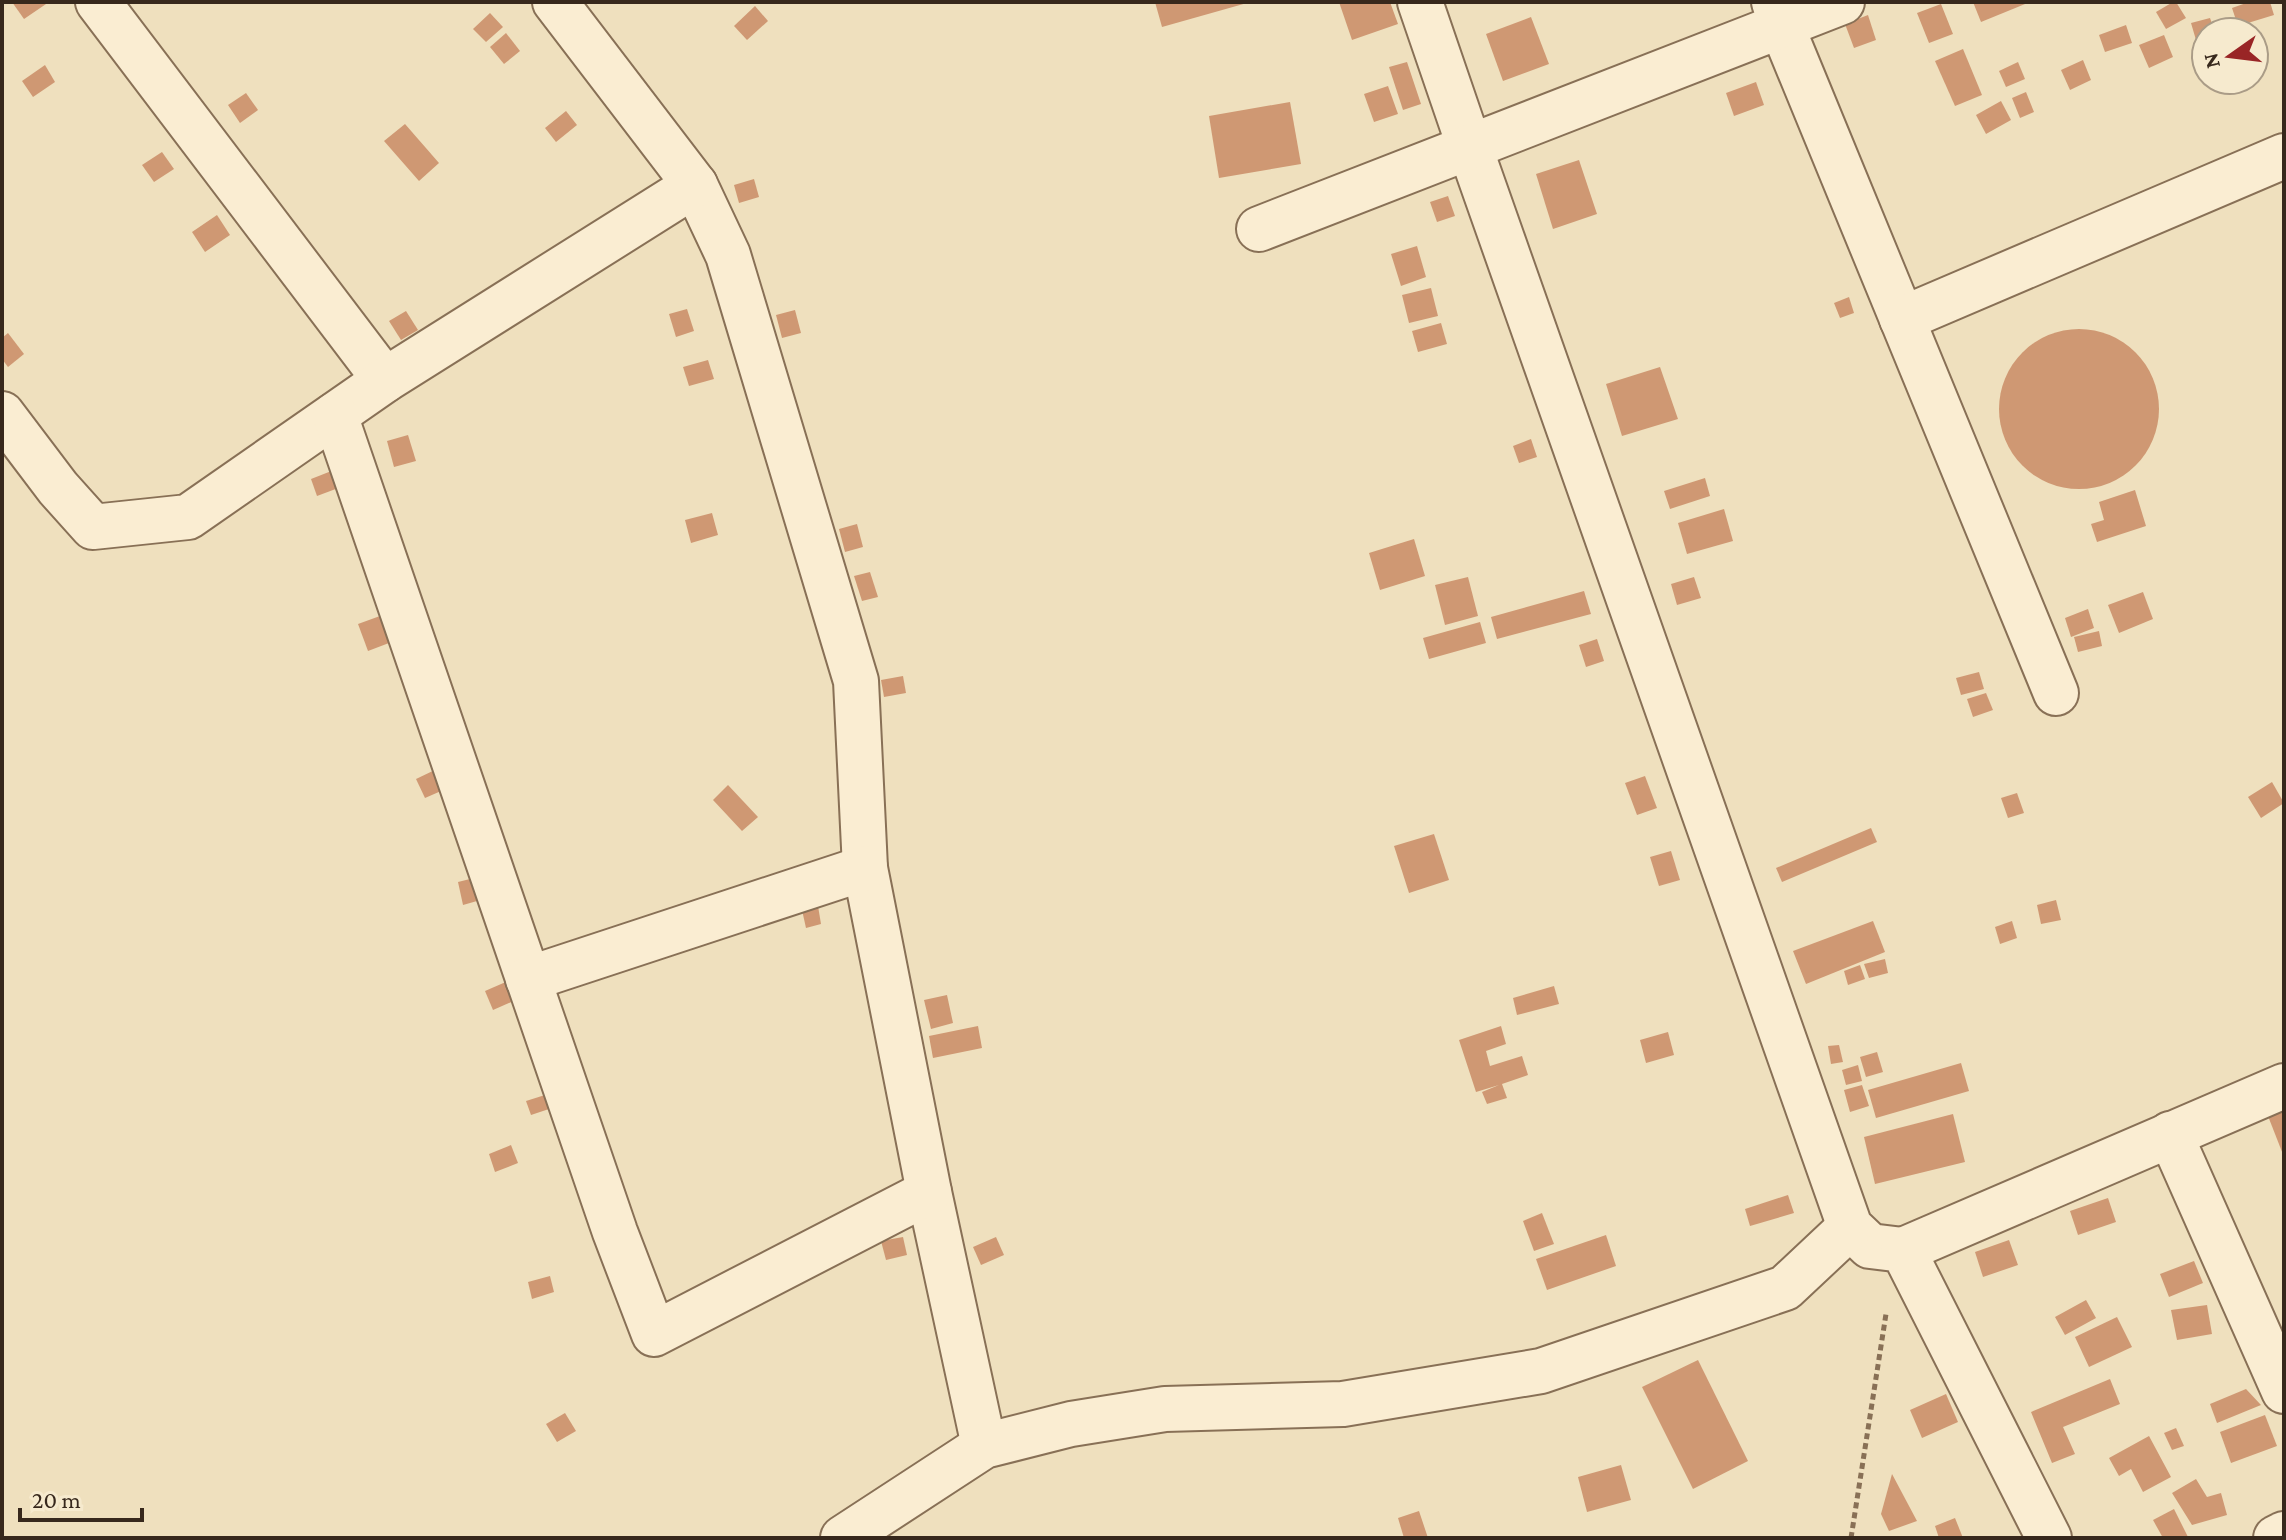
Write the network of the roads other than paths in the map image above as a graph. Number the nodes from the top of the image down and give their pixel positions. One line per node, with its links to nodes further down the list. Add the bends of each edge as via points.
1 (98, 2): 11 (street)
2 (555, 2): 8 (street)
3 (1420, 2): 6 (street)
4 (1842, 2): 5 (street)
5 (1778, 15): 6 (street); 10 (street)
6 (1470, 148): 9 (street); 20 (street)
7 (2284, 156): 10 (street)
8 (695, 185): 11 (street); 15 (street, via 728,255 856,681)
9 (1259, 229)
10 (1902, 319): 14 (street)
11 (385, 380): 13 (street)
12 (2, 414): 13 (street, via 93,527 188,517)
13 (335, 415): 16 (street)
14 (2056, 693)
15 (865, 868): 16 (street); 19 (street)
16 (528, 979): 19 (street, via 654,1334)
17 (2284, 1086): 18 (street)
18 (2170, 1134): 21 (street); 22 (street)
19 (929, 1192): 23 (street)
20 (1850, 1227): 21 (street, via 1870,1246); 23 (street, via 1785,1288 1541,1371 1343,1404 1165,1409 1071,1424)
21 (1900, 1249): 26 (street)
22 (2284, 1391)
23 (984, 1446): 25 (street)
24 (2284, 1534): 27 (street)
25 (843, 1538)
26 (2049, 1538)
27 (2276, 1538)

